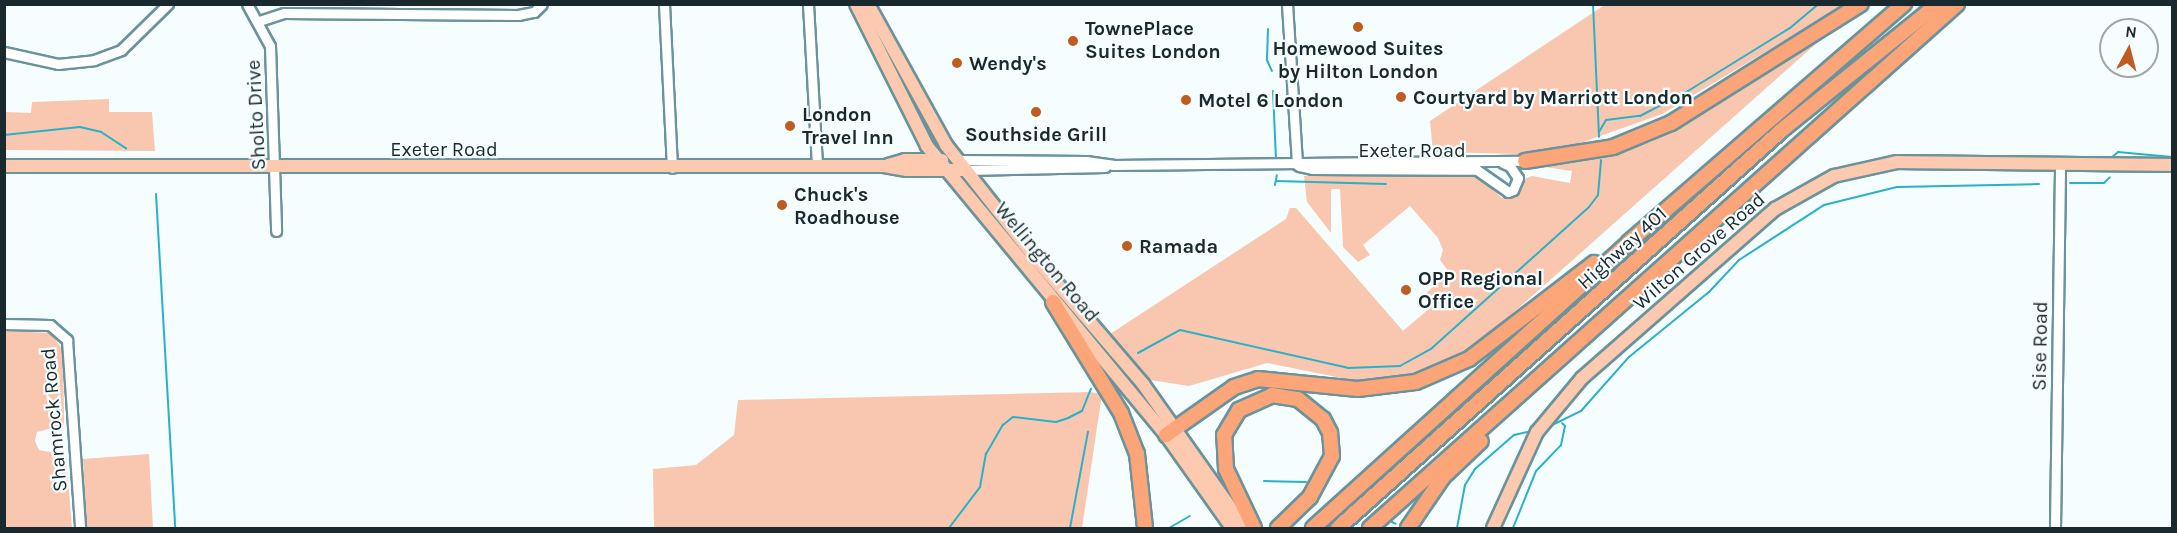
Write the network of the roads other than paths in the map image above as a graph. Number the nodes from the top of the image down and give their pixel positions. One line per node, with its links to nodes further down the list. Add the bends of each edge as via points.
1 (247, 4): 13 (street, Sholto Drive)
2 (542, 4): 13 (street, via 534,12 518,15 284,13)
3 (664, 4): 23 (street)
4 (808, 4): 22 (street)
5 (856, 4): 17 (main road, Wellington Road, via 896,88)
6 (868, 4): 17 (main road, Wellington Road)
7 (1287, 4): 19 (street)
8 (1861, 4): 15 (highway, via 1671,123 1602,150)
9 (1904, 4): 26 (highway, Highway 401)
10 (1938, 4): 38 (highway, Highway 401, via 1783,129)
11 (1957, 4): 29 (highway)
12 (168, 5): 14 (street, via 121,50 94,60 58,63)
13 (259, 21): 24 (street, Sholto Drive, via 270,46)
14 (4, 52)
15 (1525, 161): 16 (street, Exeter Road)
16 (1498, 162): 19 (street, Exeter Road, via 1311,161); 19 (street, Exeter Road, via 1510,166 1518,178 1514,190 1508,192 1477,170 1312,169)
17 (952, 164): 19 (street, Exeter Road, via 1086,170 1113,165); 22 (main road, Exeter Road); 27 (main road, Wellington Road); 30 (main road, Wellington Road)
18 (2061, 164): 20 (main road, Wilton Grove Road); 41 (main road, Wilton Grove Road, via 1897,162 1834,176 1775,209 1582,378 1537,432); 42 (street, Sise Road)
19 (1297, 165)
20 (2172, 165)
21 (4, 166): 24 (main road, Exeter Road)
22 (817, 167): 23 (main road, Exeter Road)
23 (672, 168): 24 (main road, Exeter Road)
24 (277, 169): 25 (street, Sholto Drive)
25 (276, 231)
26 (1629, 242): 30 (highway, via 1611,250 1469,359 1416,382 1358,389 1258,379 1234,387); 37 (highway, Highway 401)
27 (1053, 302): 30 (main road, Wellington Road); 32 (highway, via 1121,413 1137,454)
28 (4, 324): 31 (street, Shamrock Road, via 50,325 67,340)
29 (1543, 373): 39 (highway); 40 (highway, via 1529,393 1443,477)
30 (1171, 432): 33 (main road, Wellington Road); 34 (main road, Wellington Road)
31 (80, 528)
32 (1145, 528)
33 (1232, 528)
34 (1245, 528)
35 (1254, 528): 36 (highway, via 1226,469 1224,435 1239,410 1272,395 1298,399 1323,419 1330,433 1332,456 1310,497)
36 (1278, 528)
37 (1313, 528)
38 (1338, 528)
39 (1370, 528)
40 (1408, 528)
41 (1493, 528)
42 (2055, 528)

